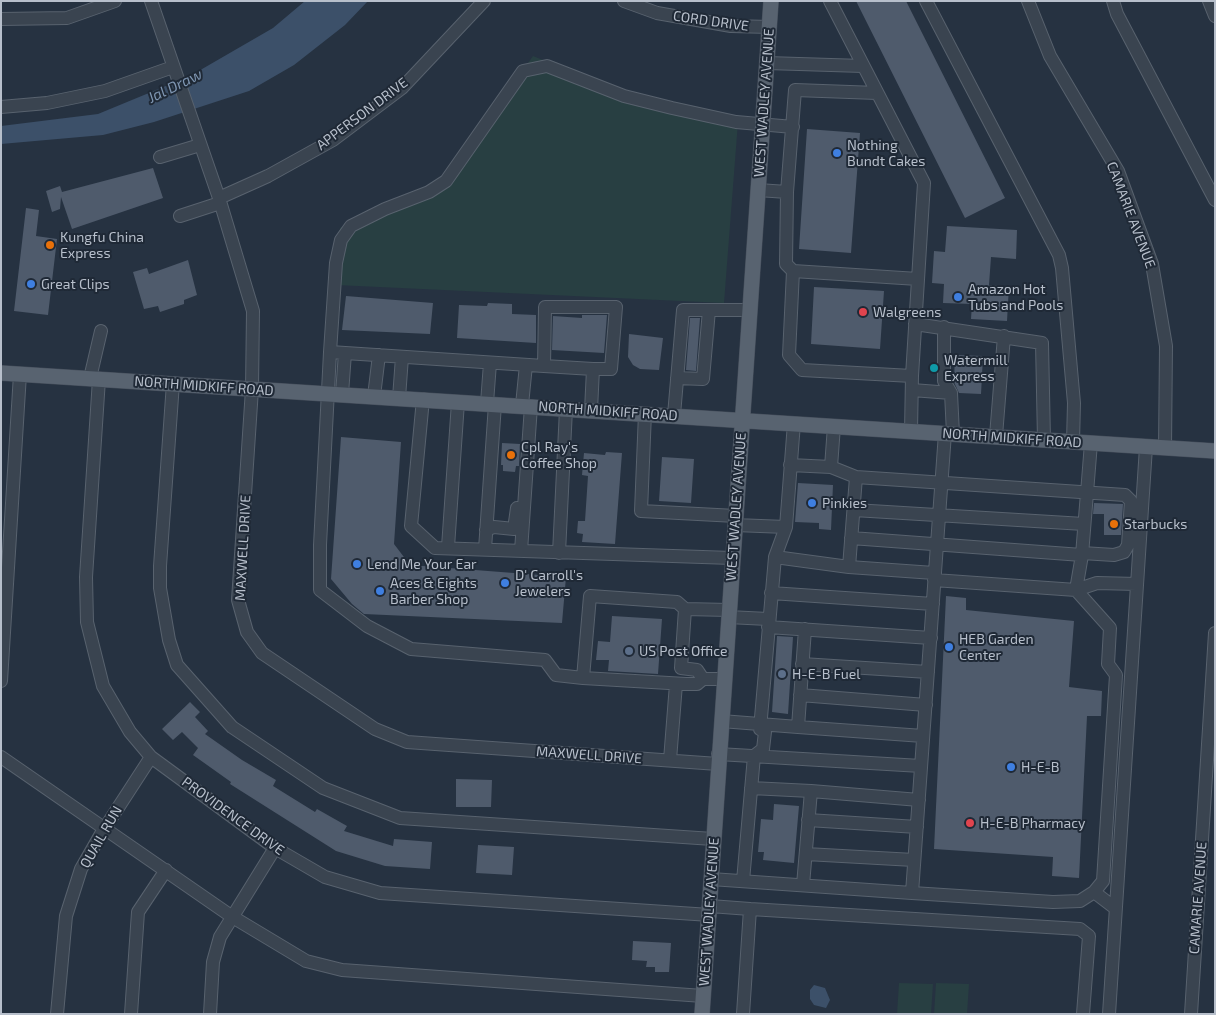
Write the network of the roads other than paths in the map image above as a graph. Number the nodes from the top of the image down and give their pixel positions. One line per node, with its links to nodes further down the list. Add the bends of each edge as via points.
1 (115, 1): 12 (street, via 67,18)
2 (150, 1): 16 (street, MAXWELL DRIVE)
3 (484, 1): 25 (street, APPERSON DRIVE, via 402,88 333,140)
4 (624, 1): 13 (street, CORD DRIVE, via 657,13 732,26)
5 (771, 1): 13 (main road, WEST WADLEY AVENUE)
6 (830, 1): 15 (street)
7 (926, 1): 72 (street, via 1058,255 1062,268 1074,403)
8 (1028, 1): 75 (street, CAMARIE AVENUE, via 1050,56 1118,171 1152,264 1166,346)
9 (1113, 1): 26 (street)
10 (1209, 1): 11 (street)
11 (1215, 16)
12 (1, 19)
13 (770, 27): 14 (main road, WEST WADLEY AVENUE)
14 (767, 63): 15 (street); 19 (main road, WEST WADLEY AVENUE)
15 (864, 66): 17 (street)
16 (173, 67): 18 (street, via 106,91 47,103); 21 (street, MAXWELL DRIVE)
17 (877, 93): 20 (street, via 795,90); 29 (street, via 924,183)
18 (1, 107)
19 (763, 126): 20 (street); 23 (main road, WEST WADLEY AVENUE); 36 (street, via 624,96 546,66 523,71 446,181 429,192 351,226 341,240 336,263)
20 (793, 127): 24 (street)
21 (200, 145): 22 (street); 25 (street, MAXWELL DRIVE)
22 (160, 157)
23 (758, 190): 24 (street); 31 (main road, WEST WADLEY AVENUE)
24 (787, 192): 28 (street, via 786,264)
25 (219, 200): 27 (street, APPERSON DRIVE); 50 (street, MAXWELL DRIVE, via 253,311)
26 (1215, 200)
27 (180, 216)
28 (793, 271): 29 (street); 46 (street, via 789,355 802,370)
29 (918, 279): 32 (street)
30 (709, 310): 31 (street); 48 (street, via 683,310); 48 (street, via 703,379)
31 (750, 310): 64 (main road, WEST WADLEY AVENUE)
32 (915, 324): 33 (street); 46 (street)
33 (944, 327): 35 (street); 52 (street, via 944,380)
34 (101, 330): 47 (street, PROVIDENCE DRIVE)
35 (1004, 336): 69 (street); 70 (street, via 1042,343)
36 (330, 352): 37 (street); 53 (street)
37 (345, 353): 38 (street); 53 (street)
38 (379, 355): 39 (street); 54 (street)
39 (402, 357): 40 (street); 55 (street)
40 (490, 363): 41 (street); 58 (street)
41 (526, 365): 42 (street); 59 (street)
42 (544, 366): 43 (street); 43 (street, via 545,307 616,306 611,370)
43 (593, 368): 61 (street)
44 (1, 372): 45 (main road, NORTH MIDKIFF ROAD)
45 (20, 374): 47 (main road, NORTH MIDKIFF ROAD); 114 (street)
46 (912, 376): 51 (street)
47 (95, 378): 49 (main road, NORTH MIDKIFF ROAD); 124 (street, PROVIDENCE DRIVE, via 87,622 103,686 130,732)
48 (677, 378): 63 (street)
49 (173, 384): 50 (main road, NORTH MIDKIFF ROAD); 134 (street, via 160,588 177,665 232,727 323,788 400,818)
50 (252, 389): 53 (main road, NORTH MIDKIFF ROAD); 126 (street, MAXWELL DRIVE, via 238,600 247,632 262,653 375,729 407,742)
51 (912, 390): 52 (street); 67 (street)
52 (951, 393): 68 (street)
53 (335, 394): 54 (main road, NORTH MIDKIFF ROAD); 111 (street, via 320,545 320,590 367,626 411,649 545,660 556,675)
54 (374, 396): 55 (main road, NORTH MIDKIFF ROAD)
55 (399, 398): 56 (main road, NORTH MIDKIFF ROAD)
56 (423, 400): 57 (main road, NORTH MIDKIFF ROAD); 90 (street, via 411,526 435,548)
57 (458, 402): 58 (main road, NORTH MIDKIFF ROAD); 90 (street)
58 (491, 404): 59 (main road, NORTH MIDKIFF ROAD); 87 (street)
59 (527, 406): 60 (main road, NORTH MIDKIFF ROAD); 71 (street)
60 (566, 409): 61 (main road, NORTH MIDKIFF ROAD); 93 (street)
61 (590, 410): 62 (main road, NORTH MIDKIFF ROAD)
62 (645, 413): 63 (main road, NORTH MIDKIFF ROAD); 84 (street, via 641,511)
63 (674, 415): 64 (main road, NORTH MIDKIFF ROAD)
64 (742, 419): 65 (main road, NORTH MIDKIFF ROAD); 84 (main road, WEST WADLEY AVENUE)
65 (794, 423): 66 (main road, NORTH MIDKIFF ROAD); 77 (street)
66 (834, 426): 67 (main road, NORTH MIDKIFF ROAD); 78 (street)
67 (911, 431): 68 (main road, NORTH MIDKIFF ROAD)
68 (949, 434): 69 (main road, NORTH MIDKIFF ROAD); 80 (street)
69 (996, 436): 70 (main road, NORTH MIDKIFF ROAD)
70 (1044, 440): 72 (main road, NORTH MIDKIFF ROAD)
71 (529, 441): 87 (street, via 524,446 514,529 506,526); 92 (street)
72 (1073, 442): 73 (main road, NORTH MIDKIFF ROAD)
73 (1091, 443): 74 (main road, NORTH MIDKIFF ROAD); 81 (street)
74 (1146, 447): 75 (main road, NORTH MIDKIFF ROAD); 99 (street)
75 (1165, 448): 76 (main road, NORTH MIDKIFF ROAD)
76 (1215, 451)
77 (790, 465): 78 (street); 86 (street)
78 (831, 467): 79 (street)
79 (856, 477): 80 (street); 82 (street)
80 (942, 483): 81 (street); 83 (street)
81 (1087, 492): 85 (street); 94 (street, via 1125,495 1131,501 1128,545 1124,552 1114,555)
82 (854, 510): 83 (street); 88 (street)
83 (939, 515): 85 (street); 89 (street)
84 (735, 521): 86 (street); 96 (main road, WEST WADLEY AVENUE)
85 (1084, 524): 94 (street)
86 (786, 527): 95 (street)
87 (488, 530): 91 (street)
88 (851, 538): 89 (street); 97 (street)
89 (936, 545): 94 (street); 98 (street)
90 (448, 547): 91 (street)
91 (485, 549): 92 (street)
92 (521, 551): 93 (street)
93 (559, 552): 96 (street)
94 (1082, 554): 100 (street)
95 (774, 556): 97 (street); 101 (street)
96 (732, 558): 104 (main road, WEST WADLEY AVENUE)
97 (849, 568): 98 (street)
98 (934, 576): 100 (street); 102 (street)
99 (1137, 584): 100 (street, via 1097,583); 144 (street)
100 (1076, 590): 142 (street, via 1110,628 1108,664 1116,676 1103,880)
101 (771, 593): 102 (street); 105 (street)
102 (933, 604): 108 (street)
103 (685, 609): 104 (street); 111 (street, via 677,602 590,596); 112 (street, via 681,668 697,670)
104 (728, 613): 105 (street); 113 (main road, WEST WADLEY AVENUE)
105 (768, 623): 106 (street); 119 (street)
106 (805, 629): 108 (street); 109 (street)
107 (1215, 634): 156 (street, CAMARIE AVENUE)
108 (931, 638): 110 (street)
109 (802, 664): 110 (street); 116 (street)
110 (928, 672): 117 (street)
111 (583, 678): 115 (street)
112 (703, 679): 113 (street); 115 (street, via 697,684)
113 (724, 679): 118 (main road, WEST WADLEY AVENUE)
114 (1, 682)
115 (676, 684): 126 (street)
116 (800, 695): 117 (street); 120 (street)
117 (926, 704): 121 (street)
118 (721, 720): 119 (street); 125 (main road, WEST WADLEY AVENUE)
119 (760, 723): 120 (street); 122 (street, via 765,732 763,749)
120 (798, 727): 121 (street)
121 (923, 736): 127 (street)
122 (754, 756): 125 (street, MAXWELL DRIVE); 127 (street, MAXWELL DRIVE); 128 (street)
123 (1, 757): 132 (street)
124 (152, 757): 132 (street, QUAIL RUN); 135 (street, PROVIDENCE DRIVE)
125 (718, 759): 126 (street, MAXWELL DRIVE); 134 (main road, WEST WADLEY AVENUE)
126 (670, 760)
127 (921, 766): 130 (street)
128 (751, 788): 129 (street); 140 (street)
129 (811, 791): 130 (street); 131 (street)
130 (919, 800): 133 (street)
131 (808, 820): 133 (street); 136 (street)
132 (105, 827): 138 (street); 149 (street, QUAIL RUN, via 82,869 66,916)
133 (917, 827): 137 (street)
134 (714, 839): 139 (main road, WEST WADLEY AVENUE)
135 (275, 848): 146 (street, PROVIDENCE DRIVE, via 325,877 380,894); 147 (street)
136 (806, 854): 137 (street); 141 (street)
137 (914, 860): 143 (street)
138 (166, 870): 147 (street); 150 (street, via 138,912)
139 (711, 879): 140 (street); 146 (main road, WEST WADLEY AVENUE)
140 (743, 882): 141 (street)
141 (803, 886): 143 (street)
142 (1094, 892): 143 (street, via 1080,902); 144 (street)
143 (912, 893)
144 (1115, 908): 155 (street)
145 (750, 909): 146 (street, PROVIDENCE DRIVE); 153 (street); 154 (street, PROVIDENCE DRIVE, via 1080,929 1089,936)
146 (710, 911): 148 (main road, WEST WADLEY AVENUE)
147 (231, 916): 148 (street, via 306,961 342,970); 151 (street, via 220,937 213,962)
148 (704, 996): 152 (main road, WEST WADLEY AVENUE)
149 (57, 1014)
150 (131, 1014)
151 (210, 1014)
152 (702, 1014)
153 (743, 1014)
154 (1083, 1014)
155 (1109, 1014)
156 (1191, 1014)

